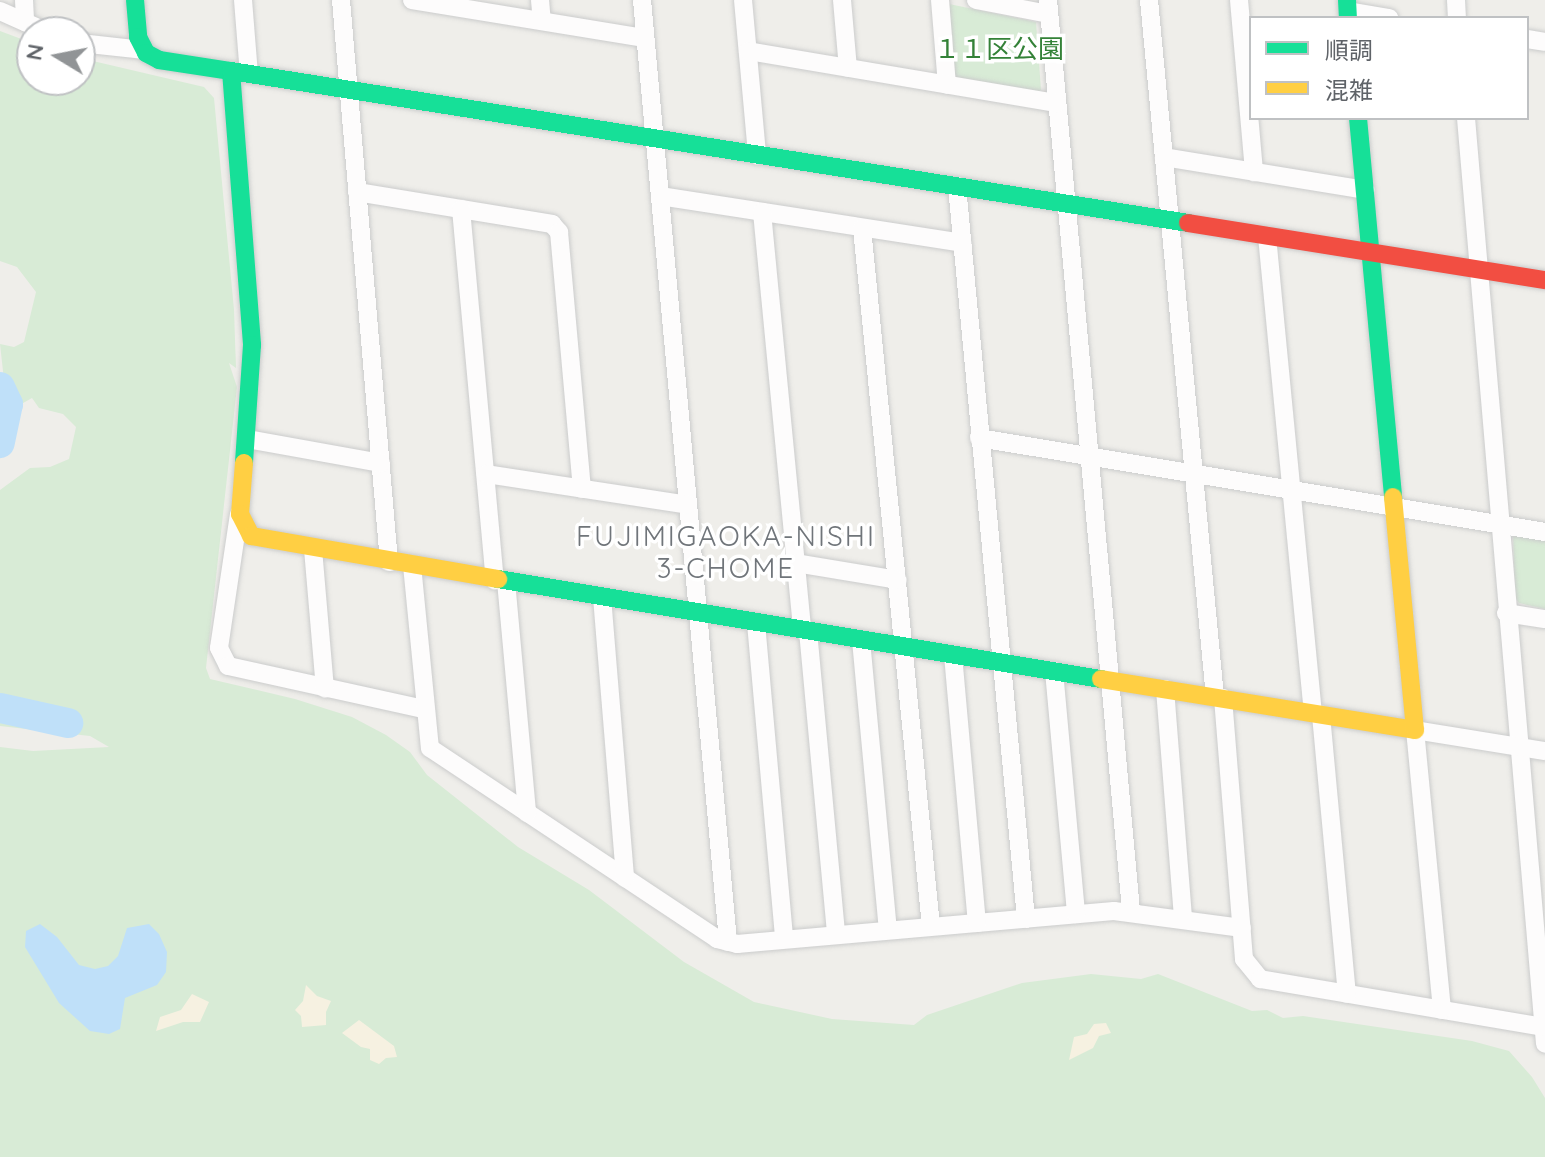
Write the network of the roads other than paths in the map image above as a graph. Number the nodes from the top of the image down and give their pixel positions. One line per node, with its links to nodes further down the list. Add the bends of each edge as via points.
1 (135, 0): 20 (street)
2 (243, 0): 23 (street)
3 (341, 0): 25 (street)
4 (412, 0): 13 (street)
5 (540, 0): 17 (street)
6 (642, 0): 18 (street)
7 (743, 0): 21 (street)
8 (842, 0): 22 (street)
9 (940, 0): 24 (street)
10 (976, 0): 14 (street)
11 (1149, 0): 33 (street)
12 (1239, 0): 27 (street)
13 (442, 2): 17 (street)
14 (1049, 7): 26 (street)
15 (1348, 10): 16 (street)
16 (1379, 16)
17 (542, 21): 18 (street)
18 (645, 38): 31 (street)
19 (96, 45): 20 (street)
20 (143, 50): 23 (street, via 159,60)
21 (748, 51): 22 (street); 32 (street)
22 (848, 68): 24 (street)
23 (240, 72): 25 (street); 50 (street, via 250,314)
24 (947, 85): 26 (street)
25 (348, 89): 31 (street); 37 (street)
26 (1057, 103): 39 (street)
27 (1249, 115)
28 (1249, 120): 34 (street)
29 (1358, 120): 36 (street)
30 (1466, 120): 47 (street)
31 (654, 138): 32 (street); 38 (street)
32 (757, 155): 35 (street)
33 (1164, 157): 34 (street); 42 (street)
34 (1254, 172): 36 (street)
35 (957, 186): 39 (street); 45 (street)
36 (1365, 190): 46 (street)
37 (357, 192): 40 (street); 52 (street)
38 (660, 196): 41 (street); 57 (street)
39 (1066, 204): 42 (street); 51 (street)
40 (461, 209): 54 (street); 55 (street, via 552,224 559,232)
41 (762, 212): 43 (street); 64 (street)
42 (1170, 220): 44 (street); 53 (street)
43 (862, 228): 45 (street); 67 (street)
44 (1267, 236): 46 (street); 56 (street)
45 (962, 243): 49 (street)
46 (1370, 252): 47 (street); 58 (street)
47 (1478, 269): 48 (street); 60 (street)
48 (1545, 280)
49 (979, 438): 51 (street); 77 (street)
50 (247, 439): 52 (street); 59 (street)
51 (1089, 456): 53 (street); 79 (street)
52 (381, 463): 63 (street)
53 (1194, 473): 56 (street); 82 (street)
54 (486, 474): 55 (street); 66 (street)
55 (582, 489): 57 (street)
56 (1291, 489): 58 (street); 84 (street)
57 (688, 505): 70 (street)
58 (1394, 507): 60 (street); 85 (street)
59 (240, 510): 62 (street, via 242,525 251,536); 80 (street, via 221,659 228,666)
60 (1499, 524): 61 (street); 69 (street)
61 (1545, 532)
62 (313, 549): 63 (street); 80 (street)
63 (389, 562): 65 (street)
64 (796, 563): 67 (street); 73 (street)
65 (412, 565): 66 (street); 83 (street)
66 (501, 580): 68 (street); 88 (street)
67 (898, 580): 75 (street)
68 (602, 597): 70 (street); 89 (street)
69 (1506, 613): 71 (street); 86 (street)
70 (698, 614): 72 (street); 100 (street)
71 (1545, 619)
72 (756, 623): 73 (street); 99 (street)
73 (805, 630): 74 (street); 98 (street)
74 (861, 640): 75 (street); 97 (street)
75 (905, 646): 76 (street); 95 (street)
76 (953, 655): 77 (street); 94 (street)
77 (1001, 662): 78 (street); 92 (street)
78 (1054, 671): 79 (street); 91 (street)
79 (1109, 680): 81 (street); 90 (street)
80 (325, 688): 83 (street)
81 (1165, 689): 82 (street); 93 (street)
82 (1219, 698): 84 (street); 96 (street)
83 (424, 709): 88 (street, via 430,748)
84 (1317, 714): 85 (street); 101 (street)
85 (1415, 730): 86 (street); 102 (street)
86 (1517, 747): 87 (street); 103 (street)
87 (1545, 751)
88 (527, 813): 89 (street)
89 (625, 878): 100 (street)
90 (1131, 911): 91 (street); 93 (street)
91 (1076, 914): 92 (street)
92 (1026, 919): 94 (street)
93 (1183, 919): 96 (street)
94 (977, 923): 95 (street)
95 (931, 927): 97 (street)
96 (1242, 928): 101 (street, via 1244,959 1260,979)
97 (888, 930): 98 (street)
98 (836, 935): 99 (street)
99 (784, 939): 100 (street)
100 (728, 942)
101 (1347, 994): 102 (street)
102 (1442, 1010): 103 (street)
103 (1544, 1035)

